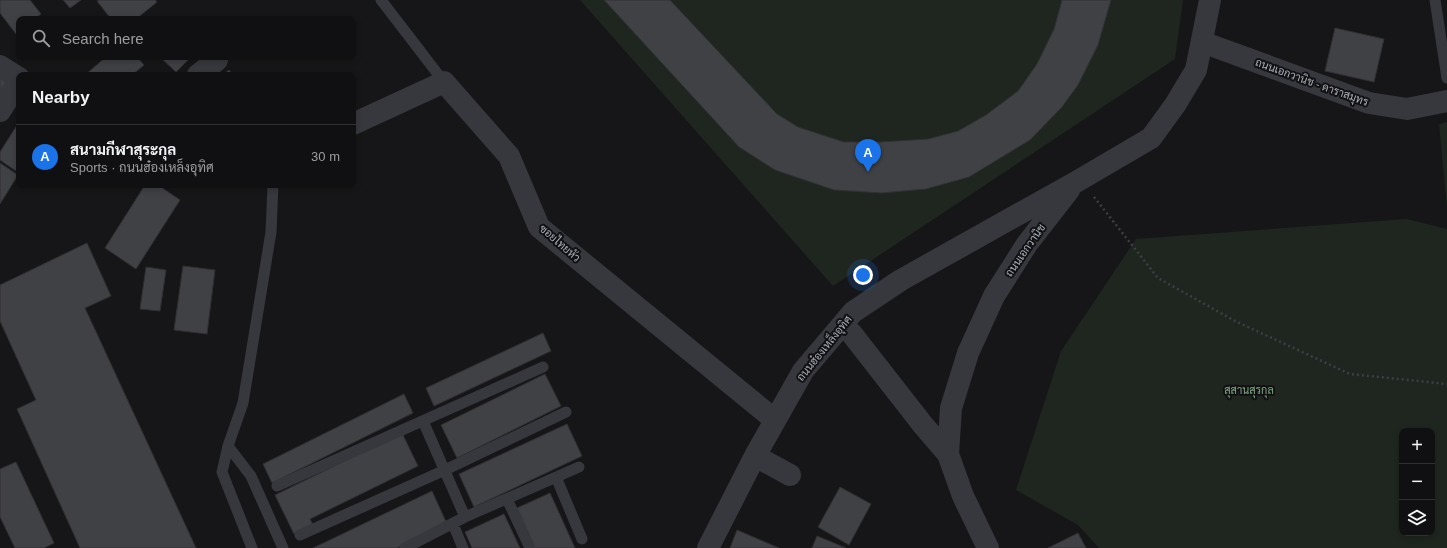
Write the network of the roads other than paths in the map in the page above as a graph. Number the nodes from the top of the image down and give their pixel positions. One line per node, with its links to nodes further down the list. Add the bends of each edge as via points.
1 (381, 0): 10 (lane)
2 (1210, 0): 4 (street, ถนนเอกวานิช)
3 (1435, 0): 9 (lane)
4 (1202, 42): 12 (street, ถนนเอกวานิช - ดาราสมุทร, via 1369,103 1407,110); 15 (street, ถนนเอกวานิช, via 1196,70 1151,138)
5 (217, 60): 7 (street)
6 (0, 66): 8 (street)
7 (202, 72)
8 (16, 76)
9 (1447, 78)
10 (444, 82): 14 (street); 25 (street, ซอยไทยหัว, via 509,156 539,227)
11 (16, 86): 13 (street)
12 (1447, 100)
13 (0, 112)
14 (356, 123)
15 (1083, 178): 17 (street, ถนนฮ๋องเหล็งอุทิศ); 18 (street, ถนนเอกวานิช)
16 (273, 188): 28 (lane, via 271,232 243,403)
17 (1008, 220): 18 (street, via 1026,220 1030,235); 19 (street, ถนนฮ๋องเหล็งอุทิศ, via 901,280)
18 (1027, 244): 23 (street, ถนนเอกวานิช, via 994,296 968,353)
19 (860, 308): 20 (street); 21 (street, ถนนฮ๋องเหล็งอุทิศ)
20 (852, 334): 21 (street); 27 (street)
21 (827, 344): 25 (street, ถนนฮ๋องเหล็งอุทิศ, via 803,371)
22 (543, 367): 26 (lane)
23 (951, 408): 27 (street, via 944,420 931,426); 29 (street, ถนนเอกวานิช)
24 (566, 412): 32 (lane)
25 (775, 420): 30 (street, ถนนฮ๋องเหล็งอุทิศ)
26 (423, 421): 32 (lane); 35 (lane)
27 (920, 422): 29 (street)
28 (228, 446): 41 (lane, via 222,472); 42 (lane, via 251,476)
29 (948, 454): 47 (street, ถนนเอกวานิช)
30 (755, 456): 33 (street); 46 (street, ถนนฮ๋องเหล็งอุทิศ)
31 (579, 467): 34 (lane)
32 (444, 470): 37 (lane); 39 (lane)
33 (790, 475)
34 (556, 477): 36 (lane); 40 (lane)
35 (278, 486)
36 (507, 499): 37 (lane); 45 (lane)
37 (465, 517): 38 (lane)
38 (452, 524): 43 (lane); 44 (lane)
39 (300, 535)
40 (582, 539)
41 (252, 548)
42 (283, 548)
43 (405, 548)
44 (463, 548)
45 (530, 548)
46 (708, 548)
47 (988, 548)

